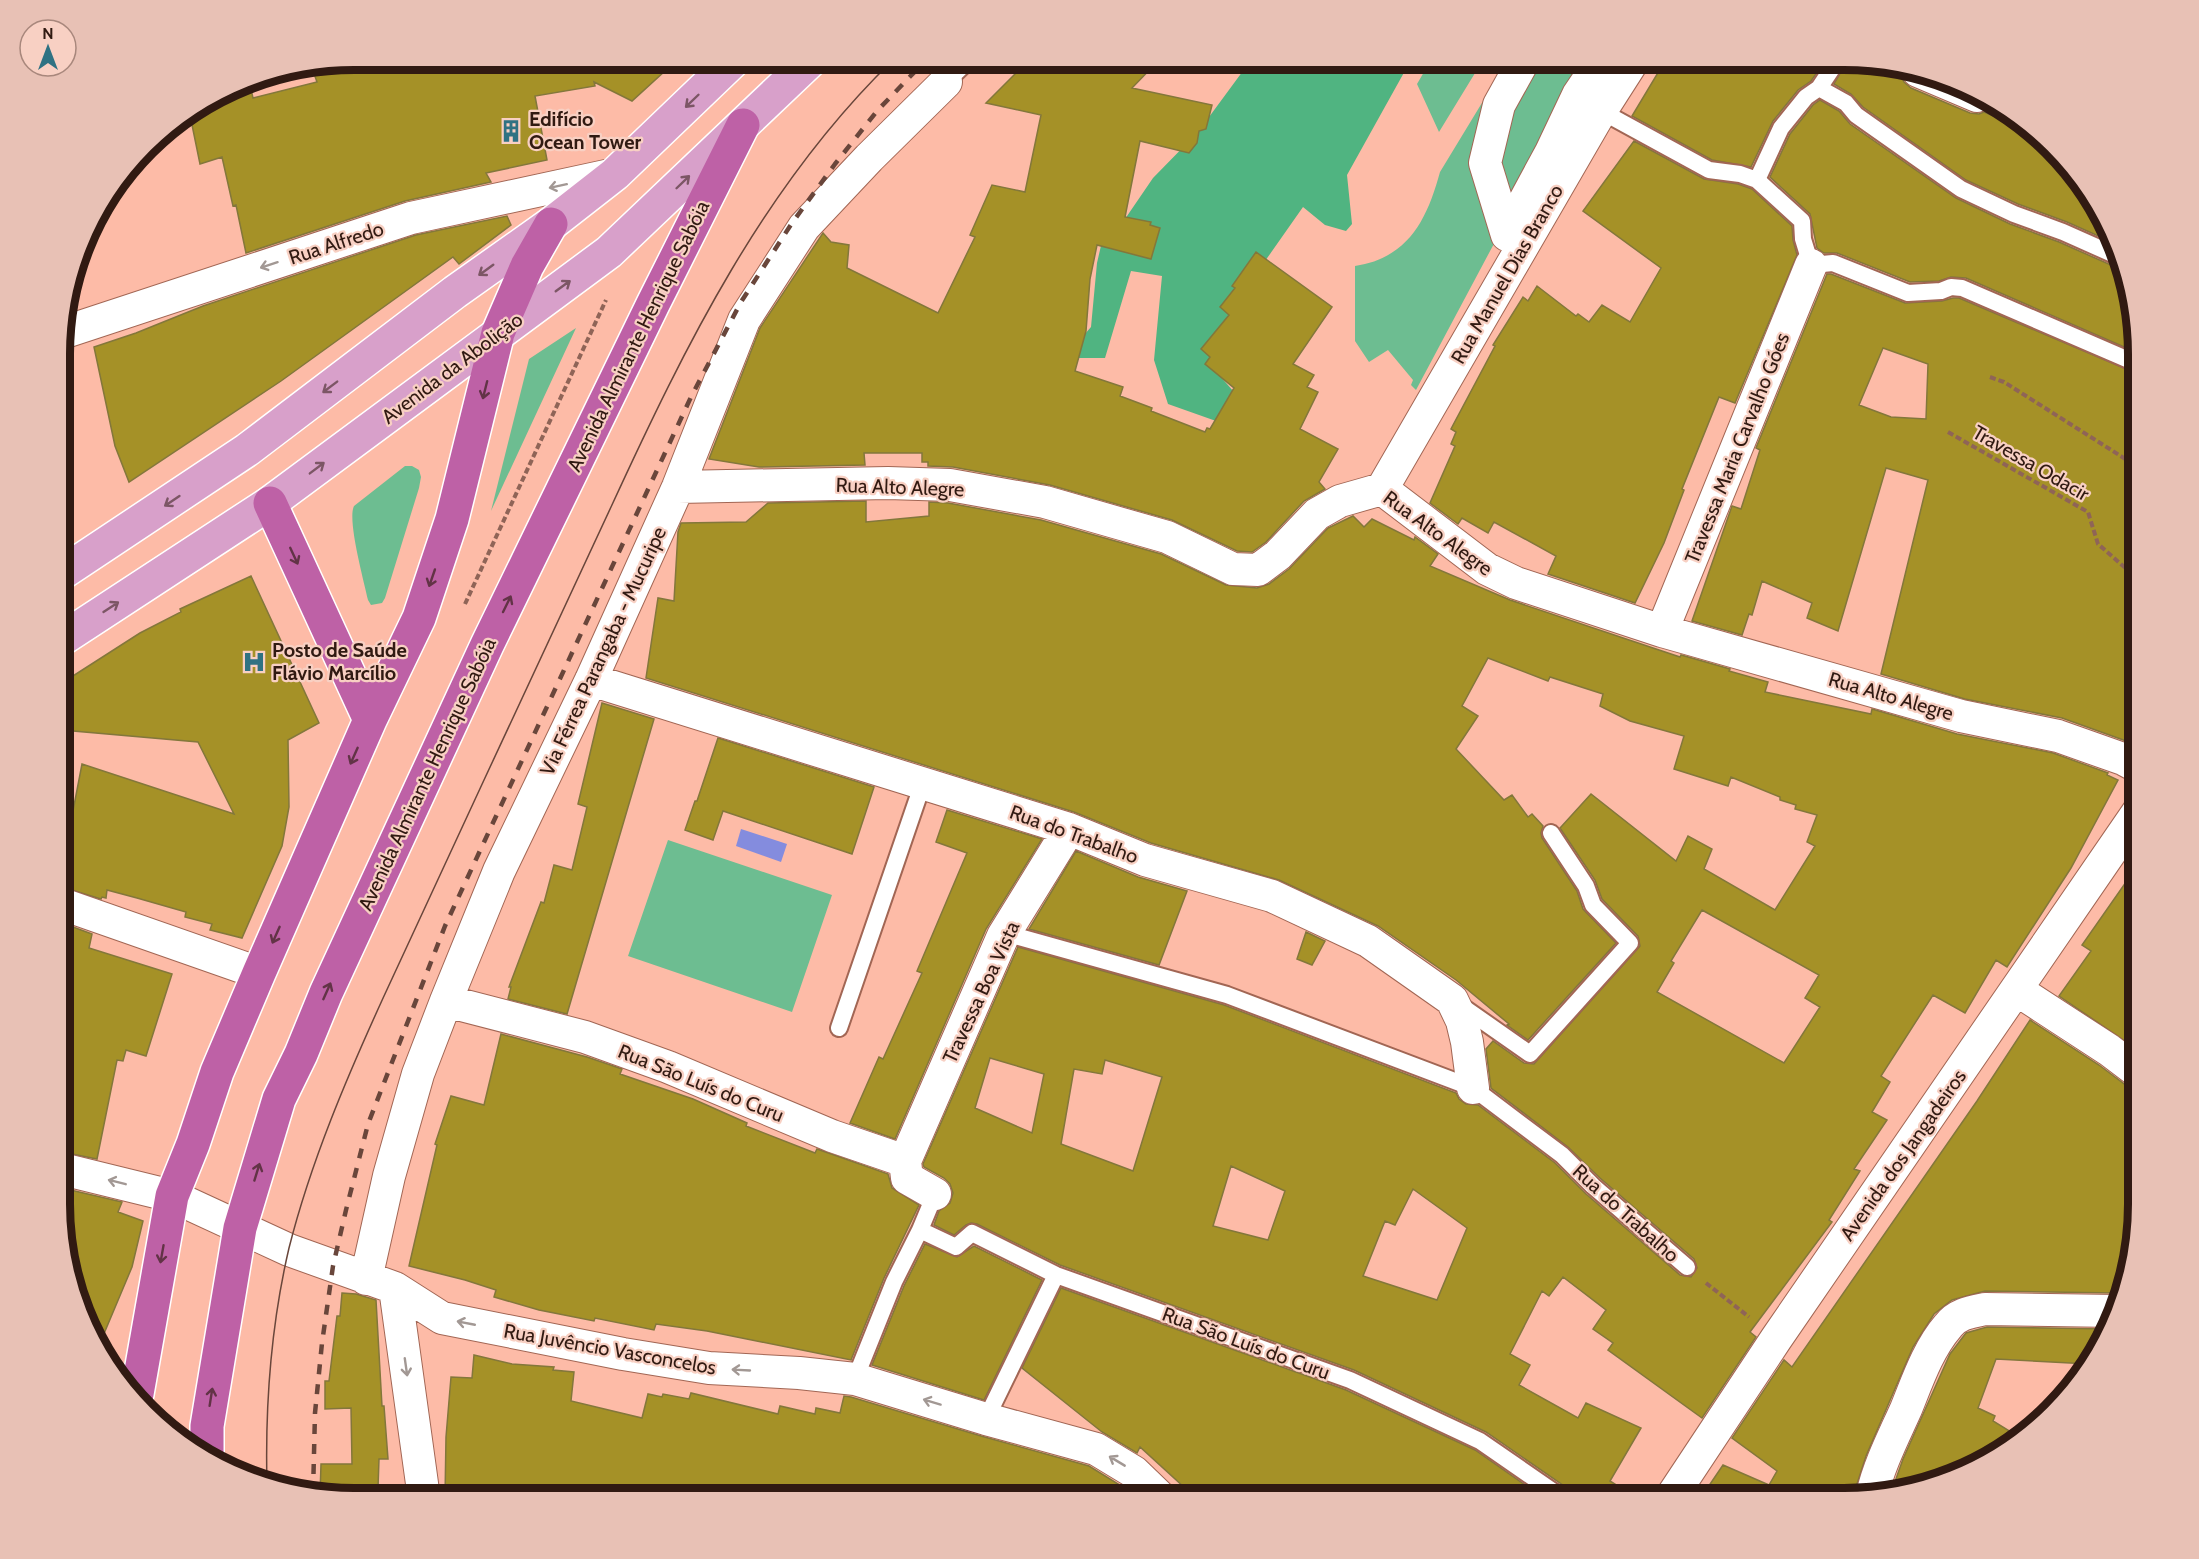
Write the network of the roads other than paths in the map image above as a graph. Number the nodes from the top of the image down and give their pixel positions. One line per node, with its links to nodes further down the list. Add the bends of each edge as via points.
1 (724, 70): 12 (main road, one-way to 12)
2 (801, 70): 11 (main road, Avenida da Abolição)
3 (959, 70): 8 (lane)
4 (1518, 70): 15 (street, via 1499,105 1485,162)
5 (1594, 70): 15 (street)
6 (1627, 70): 10 (street, Rua Manuel Dias Branco)
7 (1831, 70): 9 (lane)
8 (946, 82): 22 (street, Via Férrea Parangaba - Mucuripe, via 804,227 744,320)
9 (1819, 88): 13 (lane, via 1806,97 1781,128); 16 (lane, via 1846,103 1856,115 1961,189)
10 (1601, 111): 13 (lane, via 1709,170); 23 (street, Rua Manuel Dias Branco)
11 (743, 125): 19 (main road, Avenida da Abolição, one-way to 11, via 609,252); 48 (highway, Avenida Almirante Henrique Sabóia, one-way to 11, via 279,1099 326,993 492,634)
12 (615, 174): 14 (main road); 18 (street, Rua Alfredo, one-way to 18, via 411,218)
13 (1757, 180): 17 (lane, via 1803,221 1803,239)
14 (550, 224): 19 (highway, via 526,266); 25 (main road, one-way to 25, via 247,450)
15 (1507, 235): 21 (street)
16 (2109, 253)
17 (1811, 264): 20 (lane, via 1833,263 1908,293 1962,288); 26 (street, Travessa Maria Carvalho Góes)
18 (72, 330)
19 (498, 333): 24 (main road, Avenida da Abolição, one-way to 19); 29 (highway, one-way to 29, via 452,519 419,618)
20 (2128, 360)
21 (1424, 390)
22 (678, 487): 23 (street, Rua Alto Alegre, via 951,485 1045,502 1167,537 1233,569 1258,570 1317,514 1341,501); 28 (street, Via Férrea Parangaba - Mucuripe)
23 (1382, 489): 26 (street, Rua Alto Alegre, via 1500,577)
24 (270, 503): 27 (main road, Avenida da Abolição, one-way to 24); 29 (highway, one-way to 29)
25 (70, 568)
26 (1662, 631): 30 (street, Rua Alto Alegre, via 1961,716 2058,736)
27 (70, 634)
28 (591, 680): 31 (street, Rua do Trabalho); 40 (street, Via Férrea Parangaba - Mucuripe, via 499,871)
29 (370, 720): 37 (highway, one-way to 37)
30 (2128, 762)
31 (923, 783): 33 (street, Rua do Trabalho); 41 (lane)
32 (2128, 827): 38 (street, Avenida dos Jangadeiros)
33 (1069, 829): 36 (street, Travessa Boa Vista); 39 (street, Rua do Trabalho, via 1145,860 1272,896 1368,941)
34 (1551, 833): 39 (lane, via 1586,886 1593,905 1630,943 1530,1054)
35 (70, 906): 37 (street)
36 (1005, 933): 43 (lane, Rua do Trabalho, via 1227,995); 44 (street, Travessa Boa Vista)
37 (259, 973): 47 (highway, via 217,1072)
38 (2017, 990): 42 (street); 62 (street, Avenida dos Jangadeiros)
39 (1452, 1000): 43 (street, via 1462,1020)
40 (446, 1001): 44 (street, Rua São Luís do Curu, via 585,1037 668,1067 832,1136); 52 (street, Via Férrea Parangaba - Mucuripe, via 418,1074 389,1176)
41 (839, 1028)
42 (2128, 1064)
43 (1473, 1088): 50 (lane, Rua do Trabalho, via 1562,1155)
44 (905, 1161): 46 (street, via 907,1178)
45 (70, 1171): 47 (street, Rua Juvêncio Vasconcelos, one-way to 45)
46 (935, 1194): 49 (lane)
47 (172, 1196): 48 (street, Rua Juvêncio Vasconcelos); 55 (highway, one-way to 55)
48 (240, 1228): 52 (street, Rua Juvêncio Vasconcelos); 57 (highway, Avenida Almirante Henrique Sabóia, one-way to 48, via 207,1426)
49 (920, 1230): 51 (lane, Rua São Luís do Curu, via 956,1247 972,1233); 54 (lane, via 894,1282)
50 (1687, 1267)
51 (1056, 1275): 56 (lane); 61 (lane, Rua São Luís do Curu, via 1350,1380 1480,1441)
52 (380, 1283): 54 (street, Rua Juvêncio Vasconcelos, one-way to 52, via 709,1368 442,1318); 59 (street, one-way to 59)
53 (2108, 1311): 58 (street, via 1985,1309 1964,1313 1948,1325 1922,1371)
54 (855, 1379): 56 (street, Rua Juvêncio Vasconcelos, one-way to 54)
55 (137, 1388)
56 (986, 1419): 60 (street, Rua Juvêncio Vasconcelos, one-way to 56, via 1134,1472 1096,1449)
57 (207, 1448)
58 (1874, 1487)
59 (422, 1488)
60 (1151, 1488)
61 (1548, 1488)
62 (1677, 1488)

